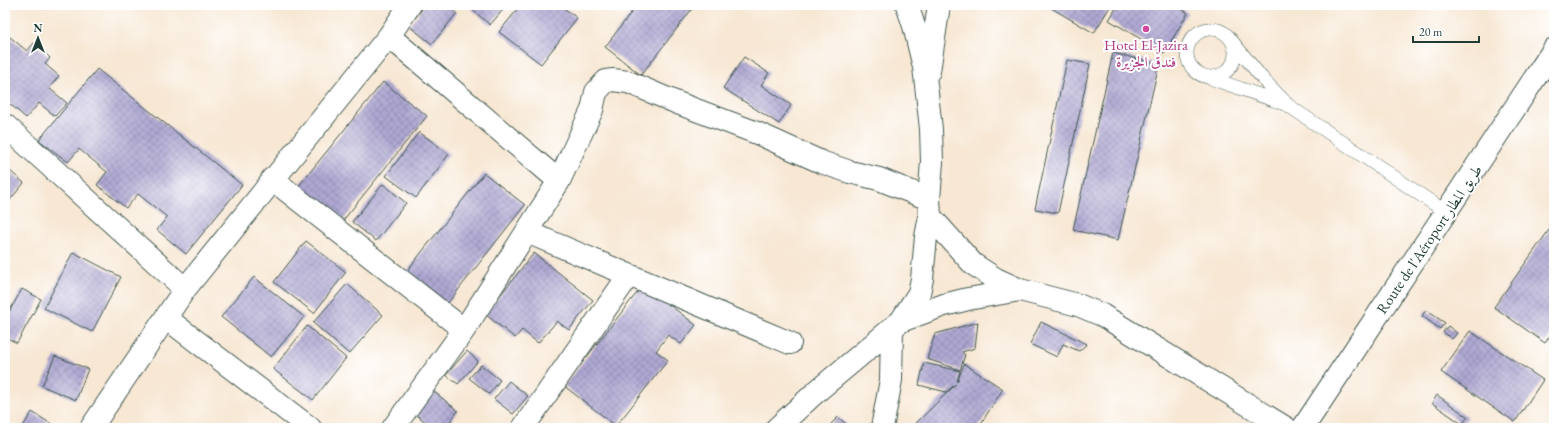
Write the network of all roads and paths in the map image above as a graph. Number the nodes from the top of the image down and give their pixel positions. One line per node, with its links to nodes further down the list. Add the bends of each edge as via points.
1 (410, 5): 4 (street)
2 (907, 5): 8 (street, via 924,67)
3 (939, 5): 8 (street)
4 (389, 36): 11 (street); 12 (street)
5 (1231, 40): 7 (lane, via 1235,48 1234,62 1223,74); 7 (lane, via 1224,33 1209,29 1194,35 1189,42 1188,62 1197,73); 9 (lane)
6 (1554, 50): 14 (street, Route de l'Aéroport طريق المطار)
7 (1210, 78): 9 (lane)
8 (926, 94): 13 (street, via 932,162)
9 (1289, 106): 14 (lane)
10 (5, 124): 17 (street)
11 (272, 179): 17 (street); 21 (street)
12 (559, 181): 13 (street, via 592,110 596,92 606,81 613,80 628,82 757,133 821,162 879,179); 15 (street)
13 (929, 208): 18 (street, via 973,264); 20 (street, via 919,293)
14 (1446, 212): 30 (street, Route de l'Aéroport طريق المطار)
15 (527, 232): 16 (street); 21 (street)
16 (629, 275): 22 (street); 26 (street)
17 (185, 289): 19 (street)
18 (1020, 290): 20 (street, via 944,305); 29 (street, via 1078,305 1102,315)
19 (166, 318): 23 (street); 24 (street)
20 (896, 325): 27 (street); 28 (street, via 891,380)
21 (464, 330): 25 (street)
22 (790, 342)
23 (91, 428)
24 (310, 428)
25 (393, 428)
26 (523, 428)
27 (777, 428)
28 (882, 428)
29 (1286, 428)
30 (1303, 428)

